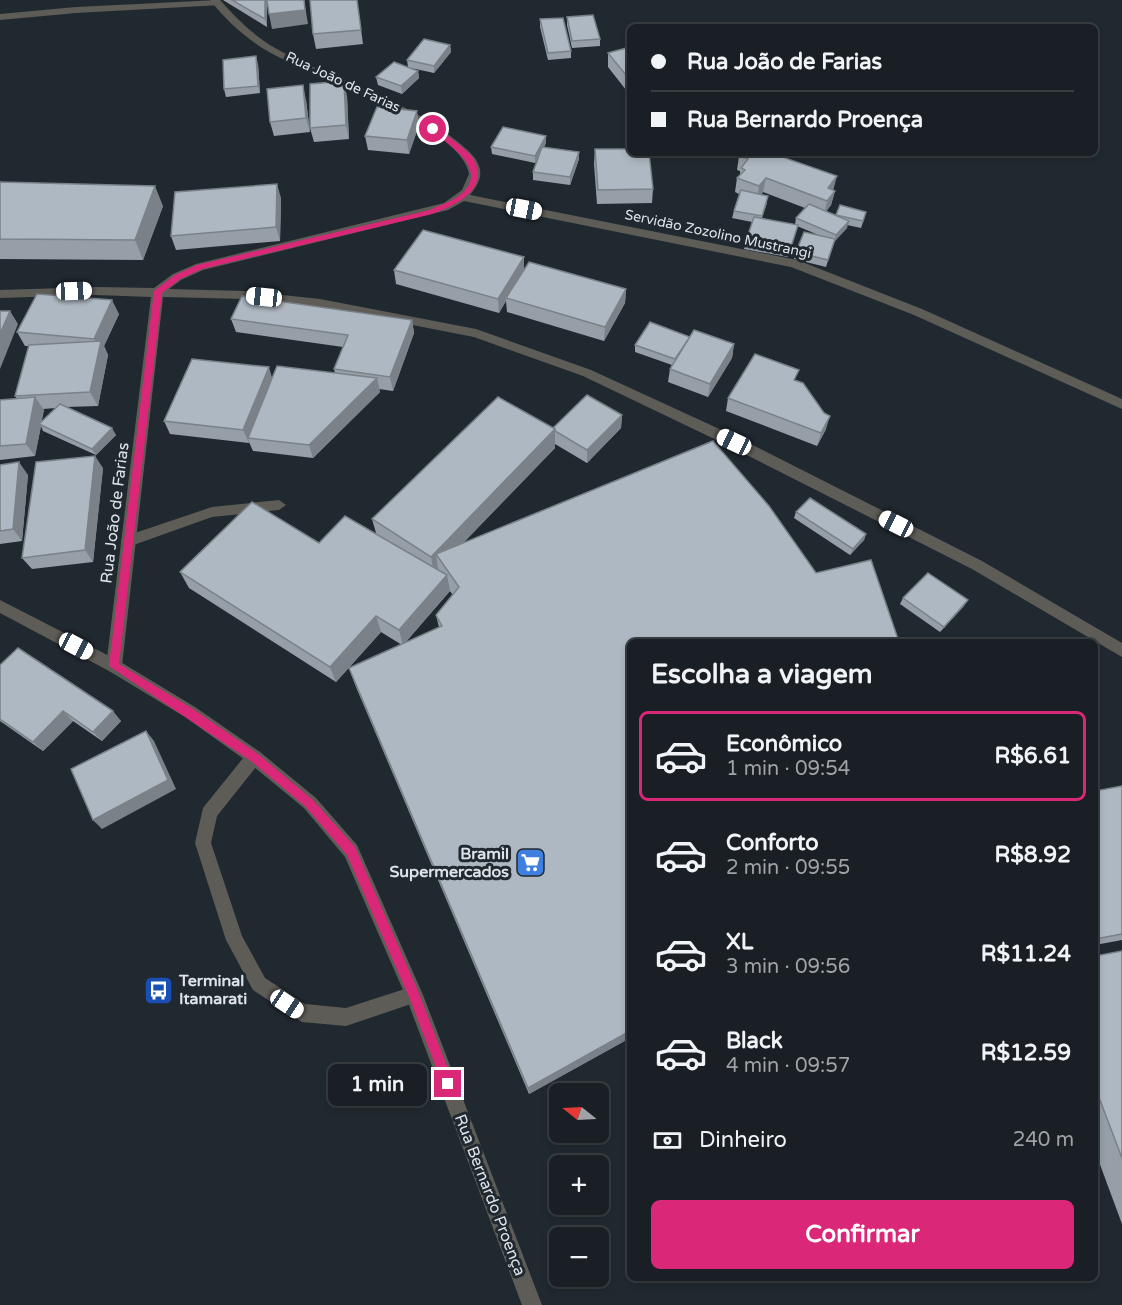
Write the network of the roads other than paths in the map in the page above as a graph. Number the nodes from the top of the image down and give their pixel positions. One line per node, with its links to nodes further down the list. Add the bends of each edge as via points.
1 (216, 2): 2 (street); 3 (street, Rua João de Farias, via 272,50 391,103 448,139 471,160 475,173 472,186)
2 (0, 17)
3 (463, 197): 4 (street, via 432,212 200,267); 6 (street, Servidão Zozolino Mustrangi, via 793,263 866,289)
4 (158, 291): 5 (street); 8 (street, Rua João de Farias); 10 (street, via 320,303 476,333 588,373 977,565)
5 (0, 294)
6 (1122, 404)
7 (279, 505): 8 (street, via 212,512)
8 (128, 541): 11 (street, Rua João de Farias)
9 (0, 606): 11 (street, Rua Bernardo Proença)
10 (1122, 651)
11 (114, 666): 12 (street, Rua Bernardo Proença)
12 (254, 757): 13 (street, Rua Bernardo Proença, via 310,803 351,851); 13 (street, via 209,813 203,843 235,940 259,984 302,1013 346,1017)
13 (414, 995): 14 (street, Rua Bernardo Proença)
14 (532, 1305)

